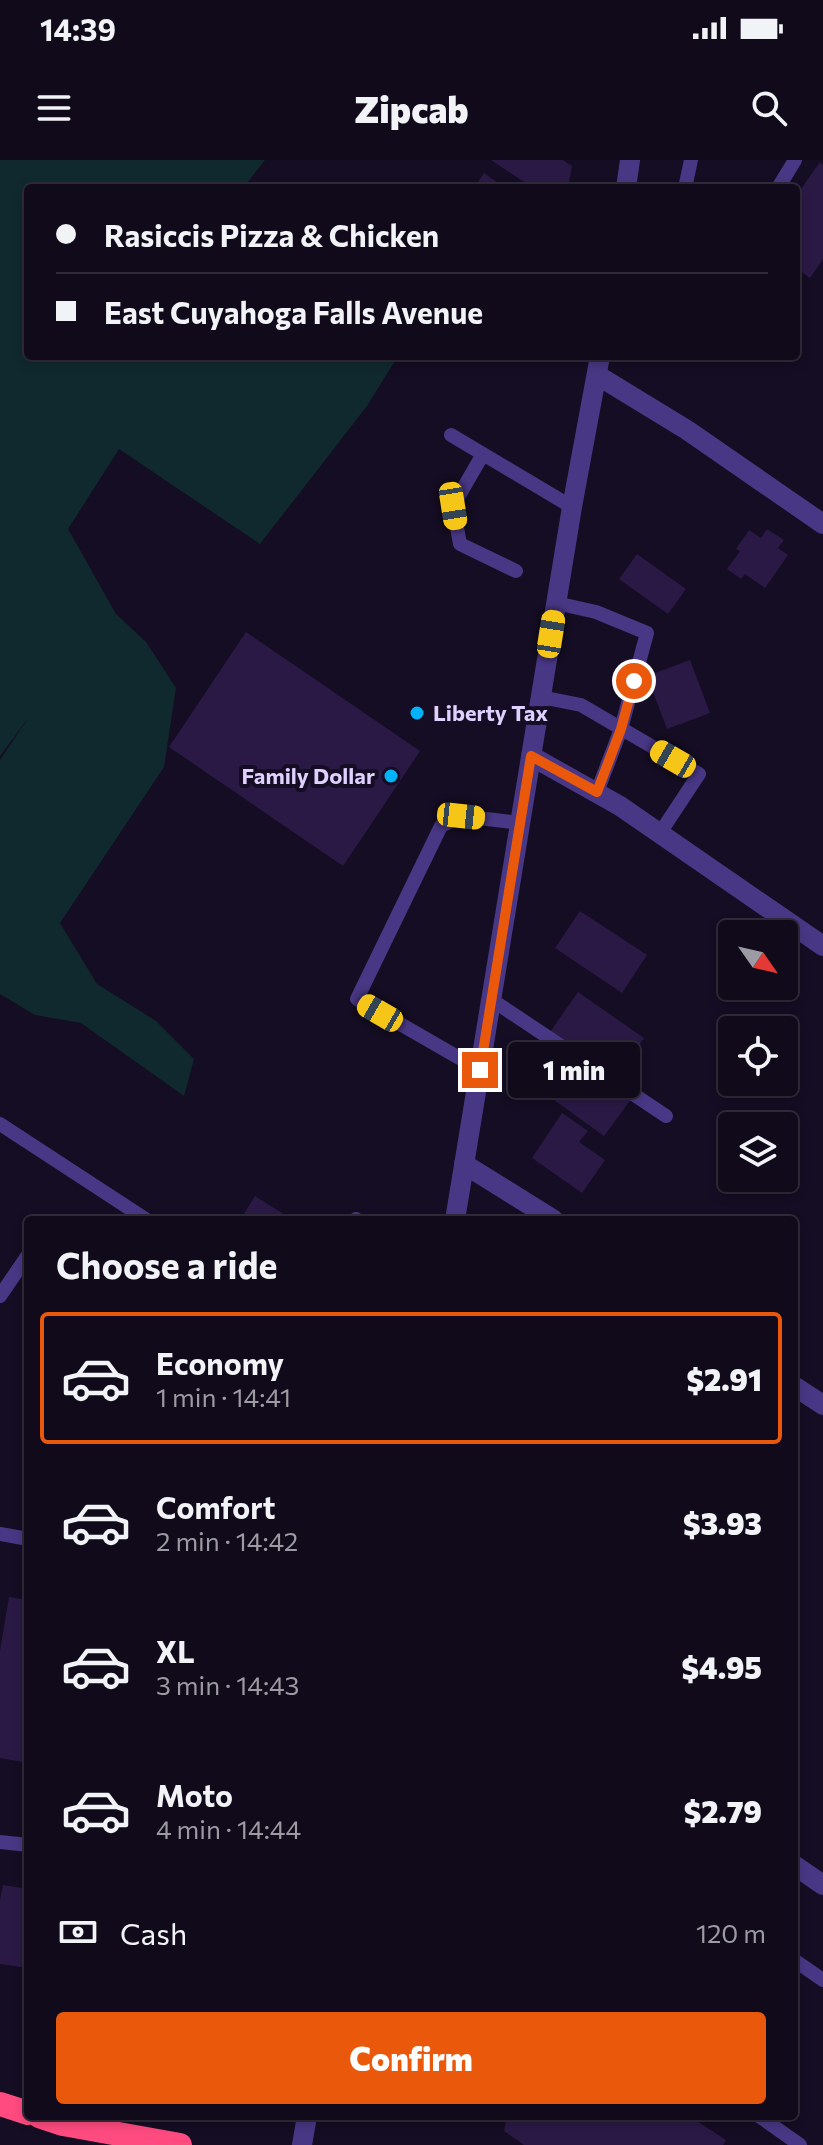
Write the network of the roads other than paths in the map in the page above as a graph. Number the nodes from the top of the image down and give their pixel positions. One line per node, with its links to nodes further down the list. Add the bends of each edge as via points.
1 (630, 160): 4 (street)
2 (691, 160): 5 (lane)
3 (795, 160): 6 (lane)
4 (627, 184)
5 (686, 184)
6 (780, 184)
7 (598, 365): 10 (street); 11 (street)
8 (451, 435): 9 (lane)
9 (483, 454): 10 (lane); 12 (lane, via 453,506 460,544)
10 (572, 507): 13 (street)
11 (823, 524)
12 (516, 571)
13 (556, 603): 14 (street); 15 (lane, via 647,633)
14 (541, 697): 15 (lane, via 581,705); 16 (street)
15 (621, 729): 17 (lane); 19 (lane, via 699,774)
16 (531, 756): 17 (street); 18 (street)
17 (597, 792): 19 (street)
18 (520, 823): 21 (street); 22 (lane, via 461,816 441,826 357,999)
19 (660, 833): 20 (street)
20 (823, 946)
21 (492, 1000): 22 (street); 23 (lane)
22 (480, 1070): 25 (street)
23 (666, 1116)
24 (0, 1124): 26 (lane)
25 (464, 1164): 27 (street); 28 (street)
26 (141, 1216)
27 (456, 1216)
28 (548, 1216)
29 (24, 1261): 30 (lane)
30 (0, 1296)
31 (798, 1393): 32 (street)
32 (823, 1405)
33 (0, 1534): 34 (lane)
34 (24, 1538)
35 (0, 1842): 36 (lane)
36 (24, 1845)
37 (798, 1868): 38 (street)
38 (823, 1885)
39 (798, 1963): 40 (lane)
40 (823, 1980)
41 (0, 2104): 42 (highway)
42 (24, 2112)
43 (51, 2120): 46 (highway)
44 (306, 2120): 47 (street)
45 (765, 2120): 48 (lane)
46 (180, 2145)
47 (302, 2145)
48 (800, 2145)

